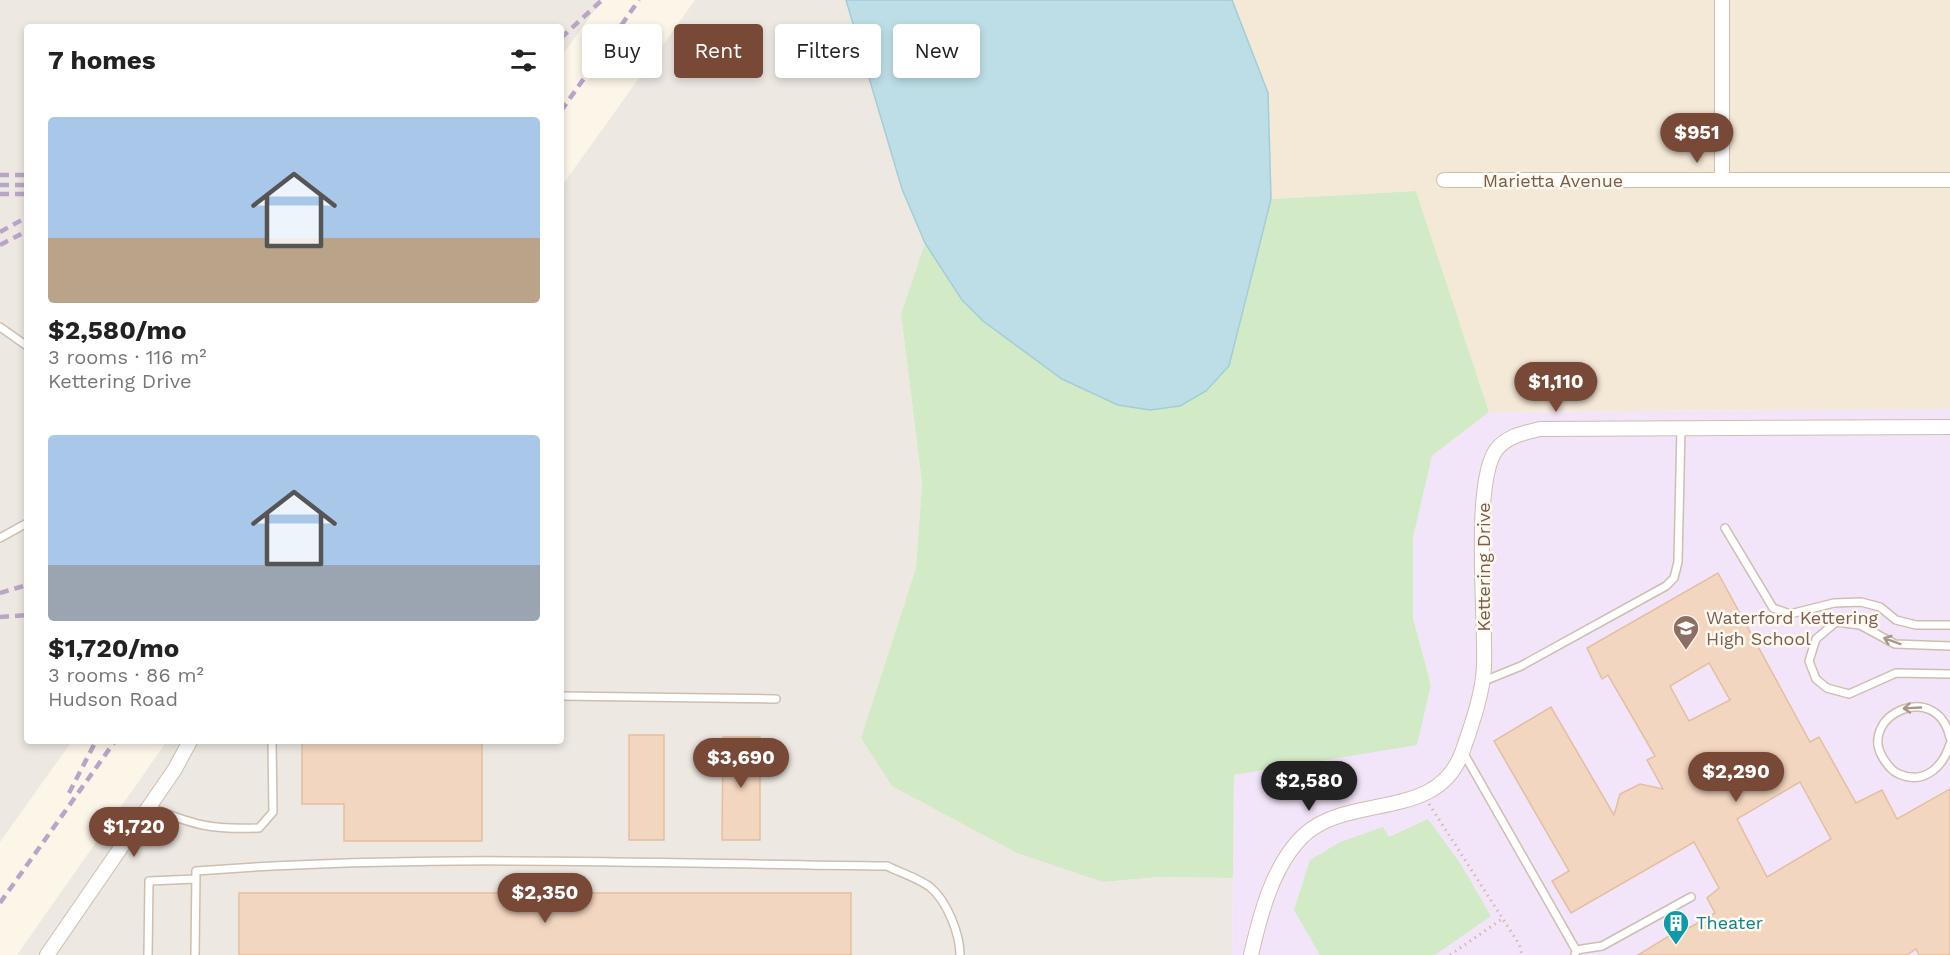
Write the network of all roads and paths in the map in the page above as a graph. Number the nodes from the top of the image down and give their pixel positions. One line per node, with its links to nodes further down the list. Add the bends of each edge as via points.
1 (1722, 0): 3 (street)
2 (1444, 180): 3 (street, Marietta Avenue)
3 (1722, 180): 4 (street, Marietta Avenue)
4 (1950, 180)
5 (0, 327): 6 (lane)
6 (24, 344)
7 (1950, 427): 8 (street, Kettering Drive)
8 (1681, 428): 15 (lane, via 1678,562 1674,578 1521,666); 15 (street, Kettering Drive, via 1540,429 1513,435 1496,451 1483,500)
9 (24, 525): 11 (lane)
10 (1725, 528): 12 (lane, via 1773,608 1790,614 1834,603 1861,602 1880,607 1896,620 1916,625)
11 (0, 538)
12 (1950, 625)
13 (1950, 646): 14 (lane, one-way to 14, via 1895,644 1860,625 1836,622 1816,639 1809,662 1815,679 1827,688 1849,694 1896,673)
14 (1950, 674)
15 (1481, 682): 22 (street, Kettering Drive)
16 (564, 696): 17 (lane)
17 (776, 699)
18 (1950, 738): 21 (lane, one-way to 21, via 1948,728 1932,710 1914,706 1903,708 1884,722 1878,744 1890,769 1912,778 1933,773 1945,761)
19 (188, 744): 24 (street)
20 (272, 744): 24 (lane, via 273,812 259,828 194,825)
21 (1950, 744)
22 (1462, 752): 23 (street, Kettering Drive, via 1443,784); 28 (lane)
23 (1423, 794): 27 (path); 33 (street, Kettering Drive, via 1337,817 1305,835 1289,852 1279,872)
24 (149, 807): 29 (street)
25 (196, 879): 30 (lane, via 148,881); 31 (lane); 32 (lane, via 196,871 305,862 887,866 930,888 949,913)
26 (1691, 897): 28 (lane, via 1602,946)
27 (1502, 919): 34 (path); 35 (path)
28 (1575, 952)
29 (47, 955)
30 (148, 955)
31 (195, 955)
32 (960, 955)
33 (1251, 955)
34 (1450, 955)
35 (1522, 955)

